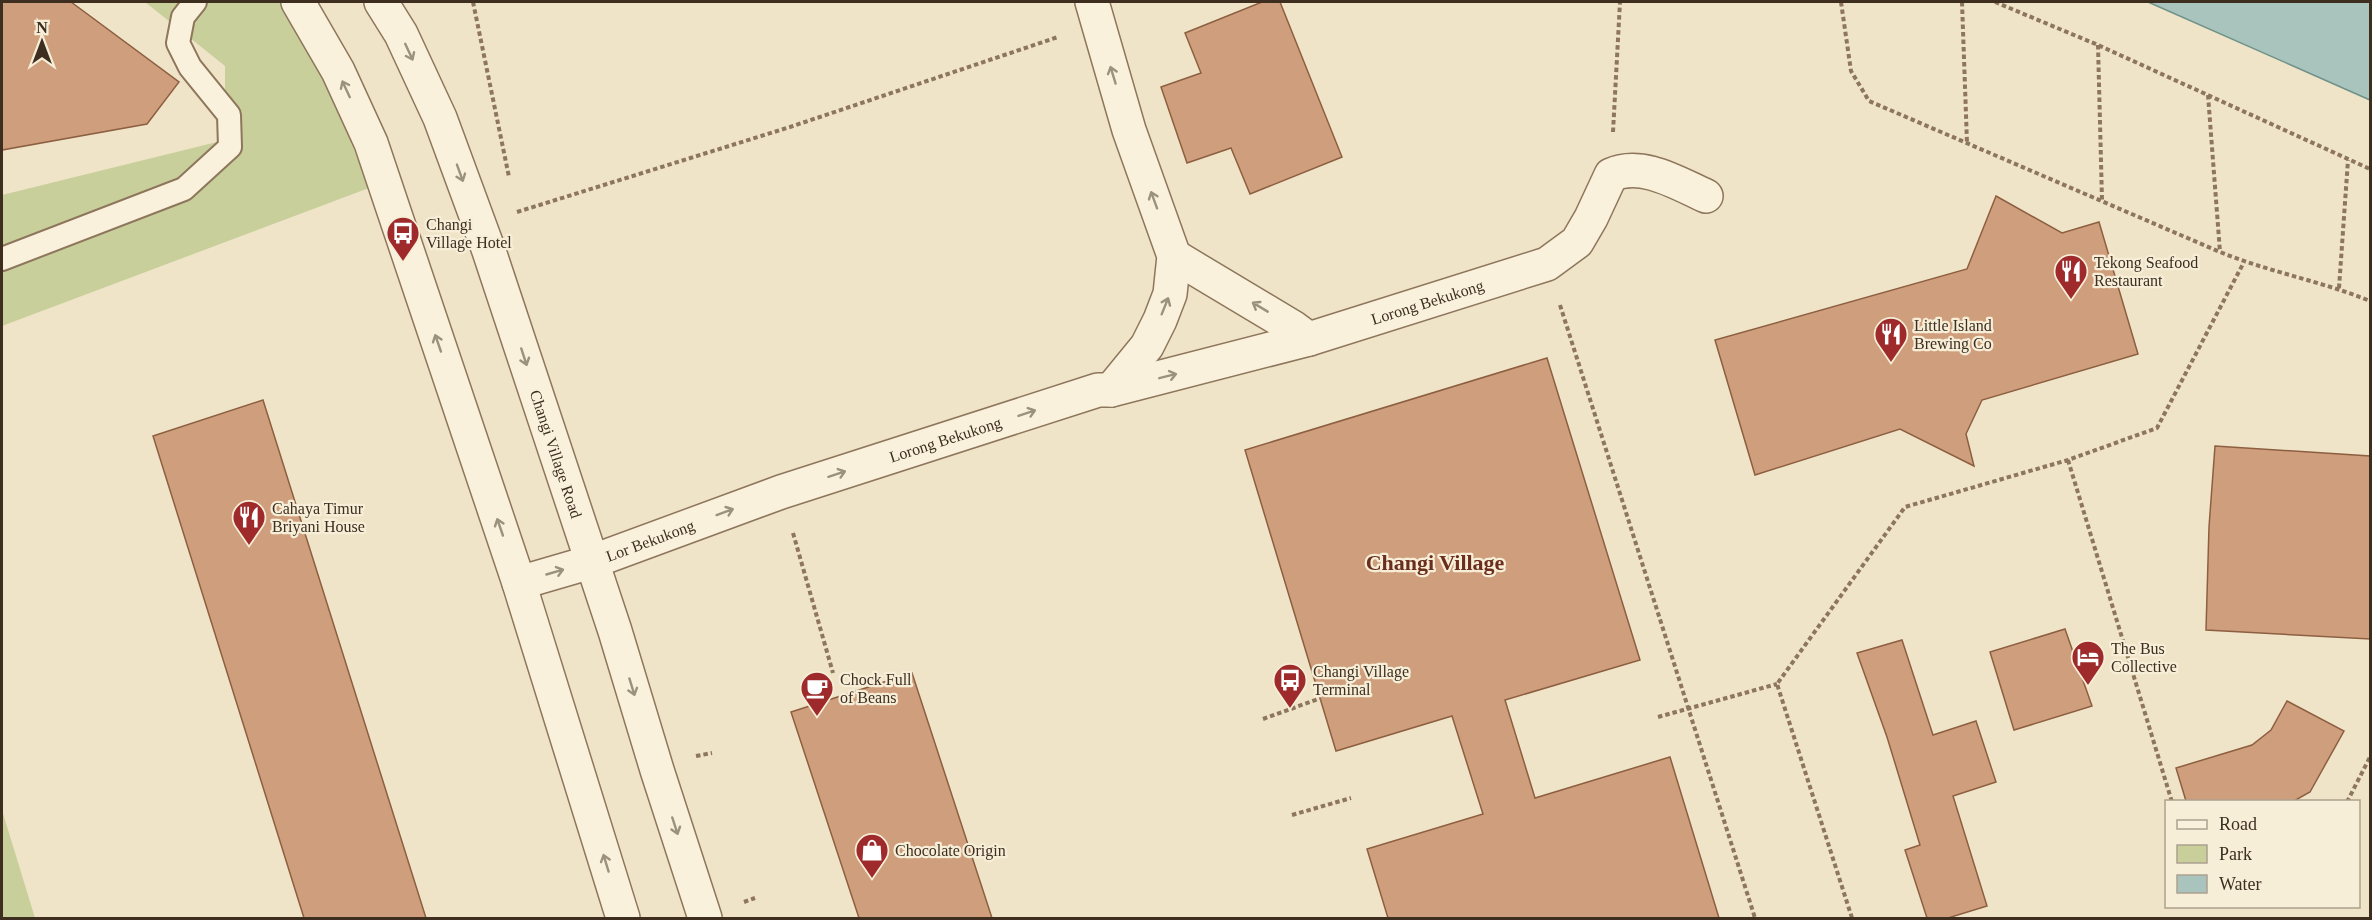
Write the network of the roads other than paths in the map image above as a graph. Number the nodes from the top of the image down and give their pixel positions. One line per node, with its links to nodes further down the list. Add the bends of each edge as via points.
1 (195, 2): 7 (lane, via 183,17 178,43 190,68 230,115 230,147 184,189)
2 (299, 2): 12 (street, one-way to 2, via 371,142 338,71)
3 (381, 2): 11 (street, Changi Village Road, one-way to 11, via 440,118 489,251)
4 (1094, 11): 6 (street, one-way to 4, via 1129,130)
5 (1706, 195): 8 (street, Lorong Bekukong, via 1641,170 1623,169 1611,175 1577,242 1547,264)
6 (1174, 256): 8 (street, one-way to 6); 9 (street, one-way to 6, via 1147,346 1160,320 1170,294)
7 (2, 259)
8 (1309, 339): 9 (street, Lorong Bekukong, one-way to 8)
9 (1111, 390): 10 (street, Lorong Bekukong, one-way to 9, via 1098,390)
10 (781, 492): 11 (street, Lor Bekukong, one-way to 10)
11 (591, 562): 12 (street, Lor Bekukong, one-way to 11); 14 (street, Changi Village Road, one-way to 14)
12 (519, 583): 13 (street, one-way to 12)
13 (623, 918)
14 (705, 918)

